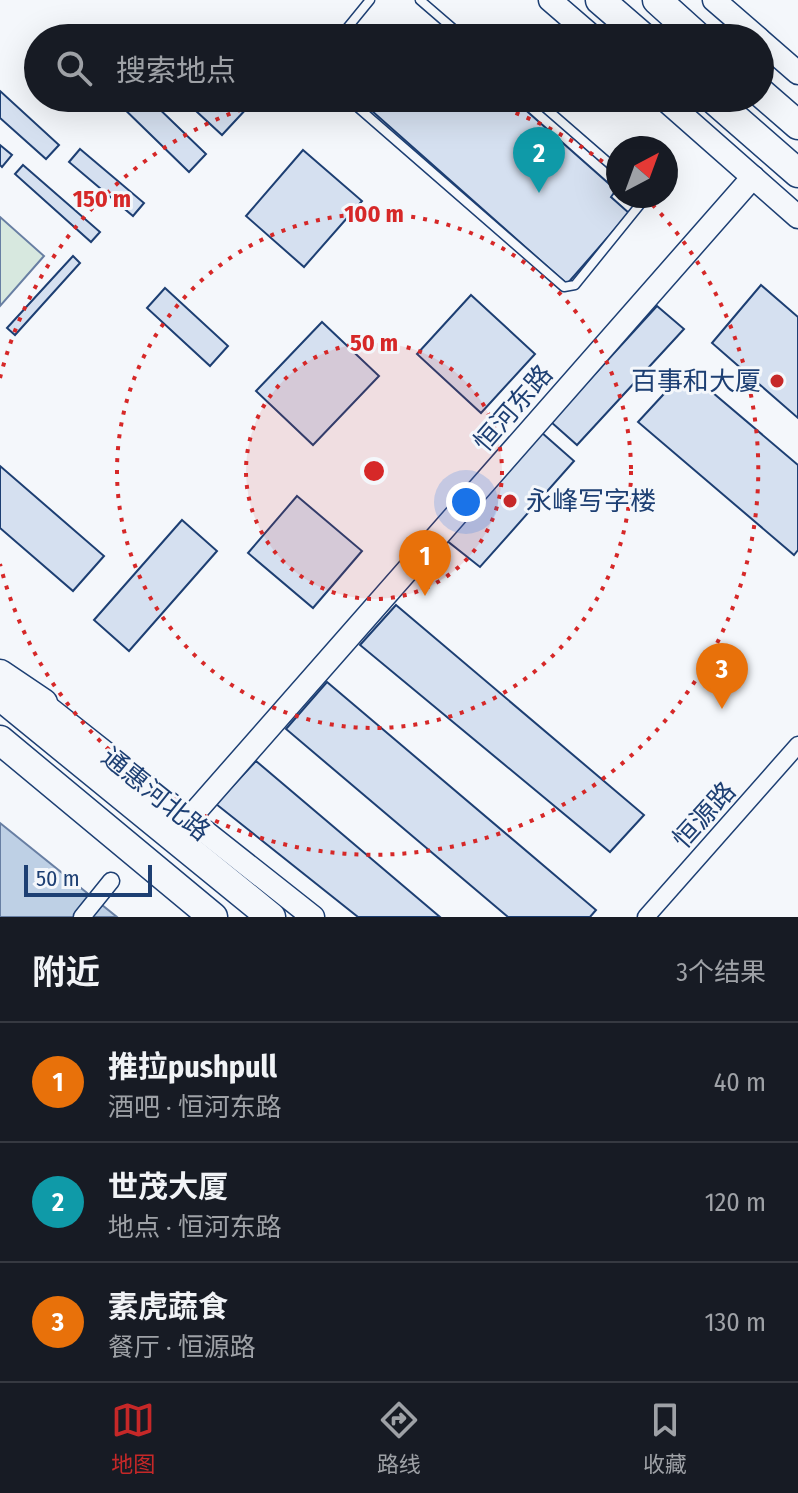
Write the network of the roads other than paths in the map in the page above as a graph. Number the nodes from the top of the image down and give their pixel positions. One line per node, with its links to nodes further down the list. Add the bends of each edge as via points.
1 (370, 0): 7 (lane)
2 (420, 0): 8 (lane)
3 (550, 0): 9 (street)
4 (600, 0): 10 (highway)
5 (657, 0): 11 (highway)
6 (714, 0): 12 (street)
7 (350, 24)
8 (448, 24)
9 (578, 24)
10 (628, 24)
11 (684, 24)
12 (742, 24)
13 (774, 52): 14 (street)
14 (798, 73)
15 (774, 104): 20 (highway)
16 (363, 112): 24 (lane, via 564,287 575,285)
17 (550, 112): 21 (lane)
18 (679, 112): 23 (street)
19 (728, 112): 22 (highway)
20 (798, 125)
21 (606, 161)
22 (798, 173)
23 (753, 177): 25 (street); 31 (street, 恒河东路)
24 (637, 208)
25 (798, 217)
26 (0, 672): 28 (highway)
27 (0, 696): 35 (highway, 通惠河北路)
28 (43, 703): 31 (street, 通惠河北路)
29 (0, 740): 34 (highway)
30 (798, 745): 37 (street, 恒源路)
31 (188, 820): 36 (street, 通惠河北路)
32 (110, 883): 33 (street)
33 (82, 917)
34 (213, 917)
35 (271, 917)
36 (313, 917)
37 (646, 917)

